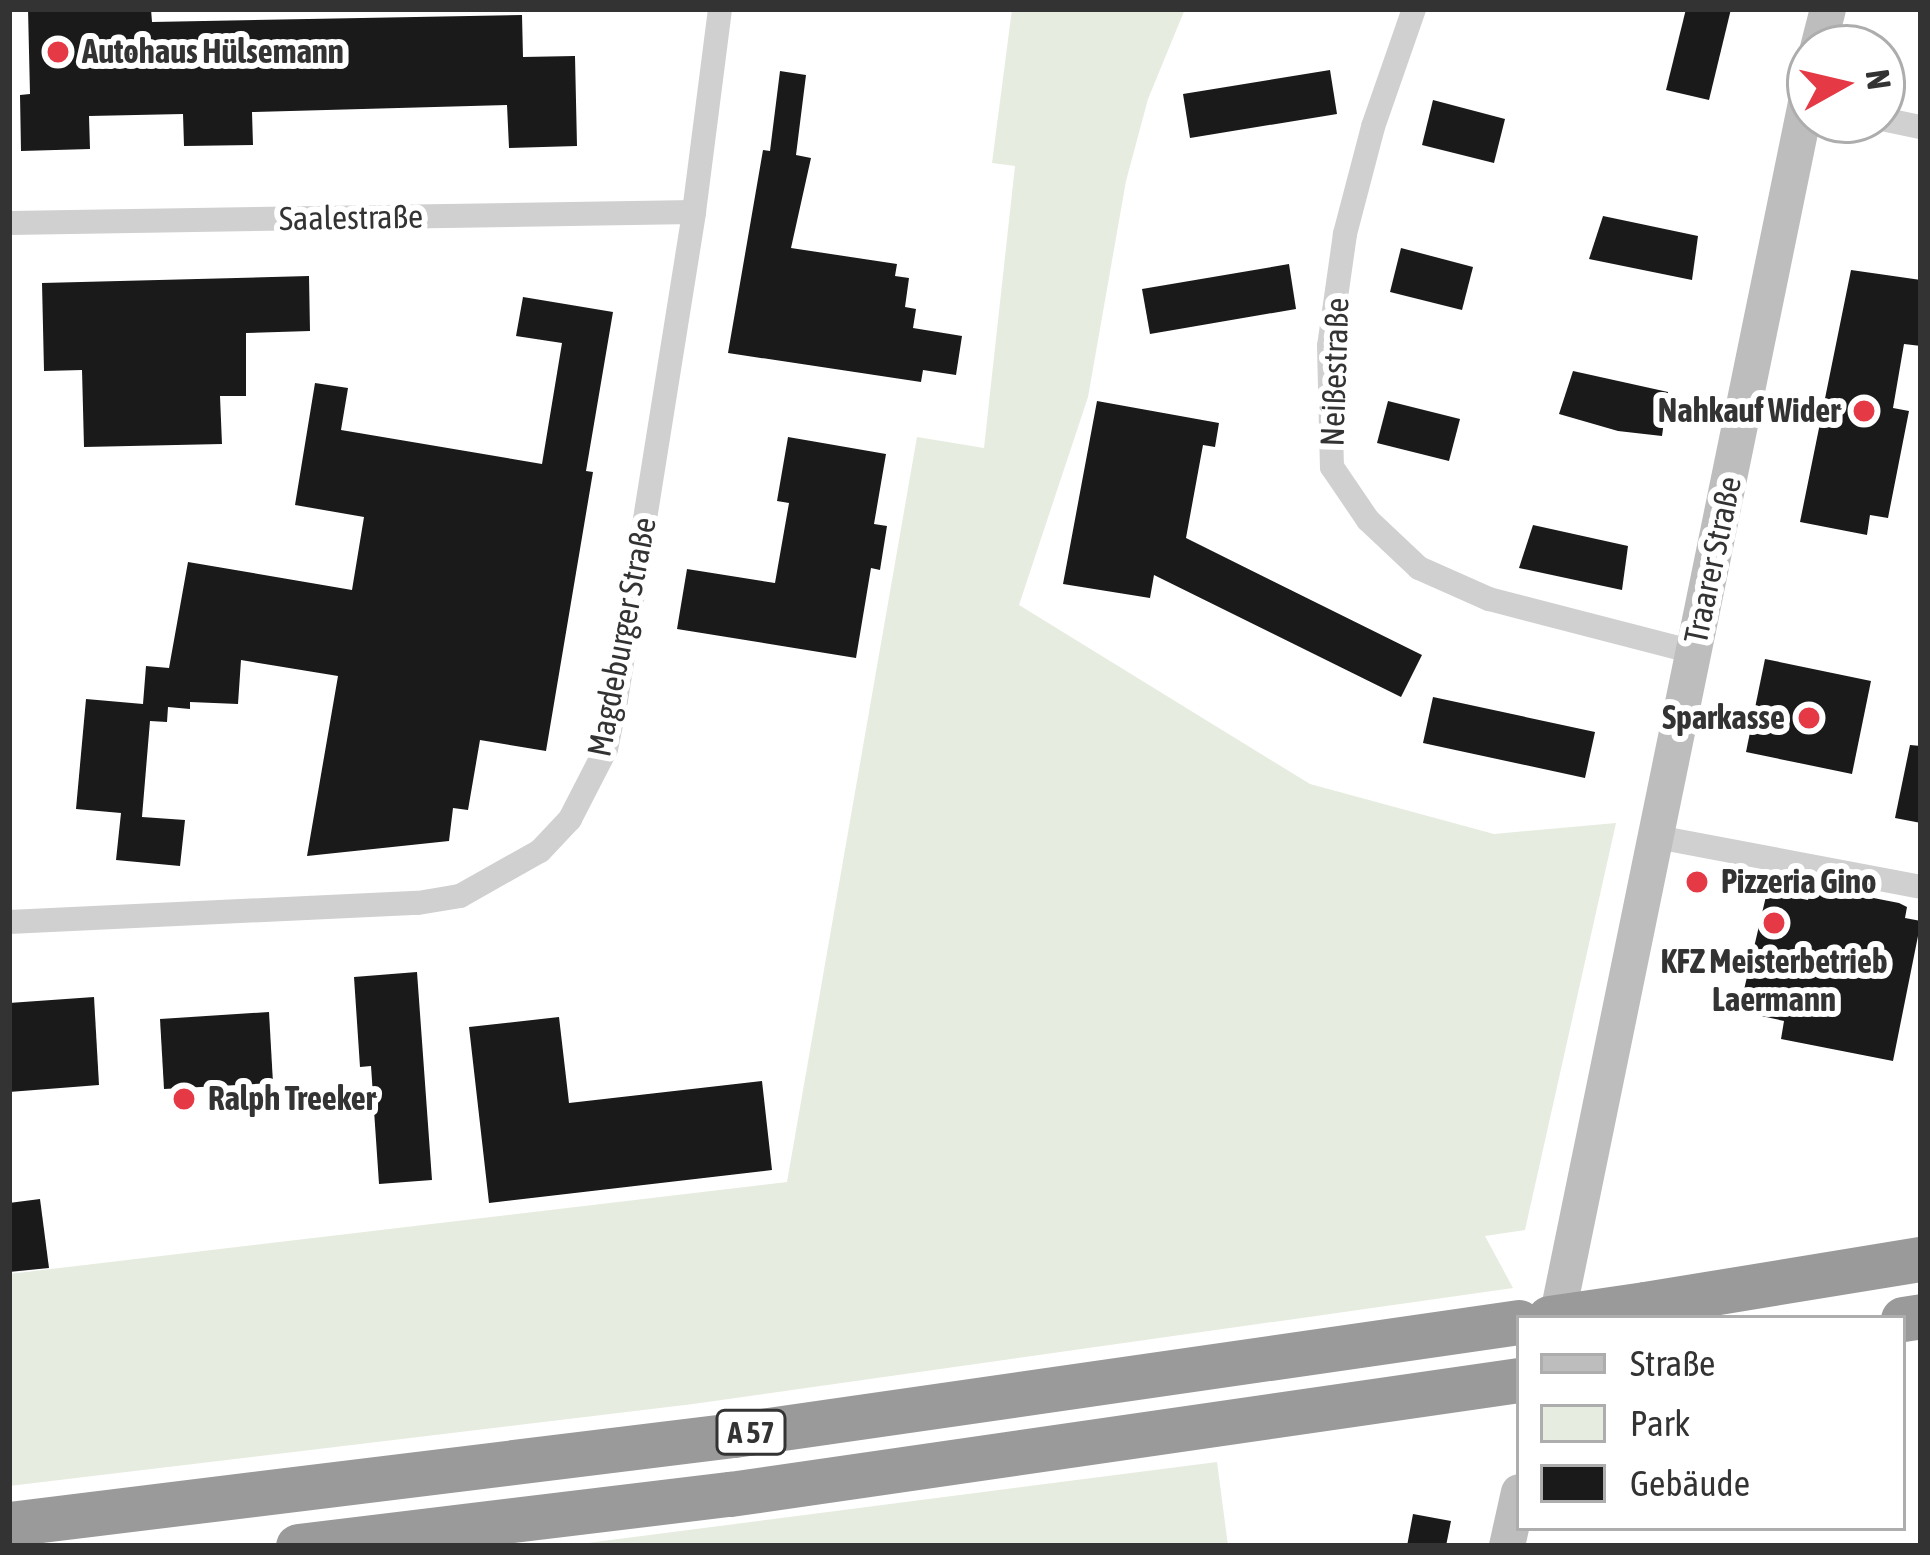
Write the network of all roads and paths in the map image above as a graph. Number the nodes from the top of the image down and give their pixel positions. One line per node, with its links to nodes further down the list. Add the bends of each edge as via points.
1 (720, 9): 4 (street, Magdeburger Straße)
2 (1414, 9): 6 (street, Neißestraße, via 1345,234 1329,346 1333,467 1368,520 1419,568 1489,599)
3 (1798, 144): 6 (street, Traarer Straße)
4 (694, 212): 5 (street, Saalestraße); 9 (street, Magdeburger Straße, via 606,749 570,819 540,851 460,896 418,903)
5 (9, 224)
6 (1694, 652): 7 (street, Traarer Straße)
7 (1657, 837): 8 (street); 11 (street, Traarer Straße)
8 (1921, 887)
9 (9, 922)
10 (1921, 1259): 12 (highway, bridge)
11 (1554, 1315)
12 (1573, 1315)
13 (1505, 1324): 16 (highway, A 57, via 734,1435)
14 (1502, 1383): 17 (highway, A 57, via 730,1495)
15 (1516, 1506): 18 (street)
16 (9, 1524)
17 (298, 1546)
18 (1507, 1546)

